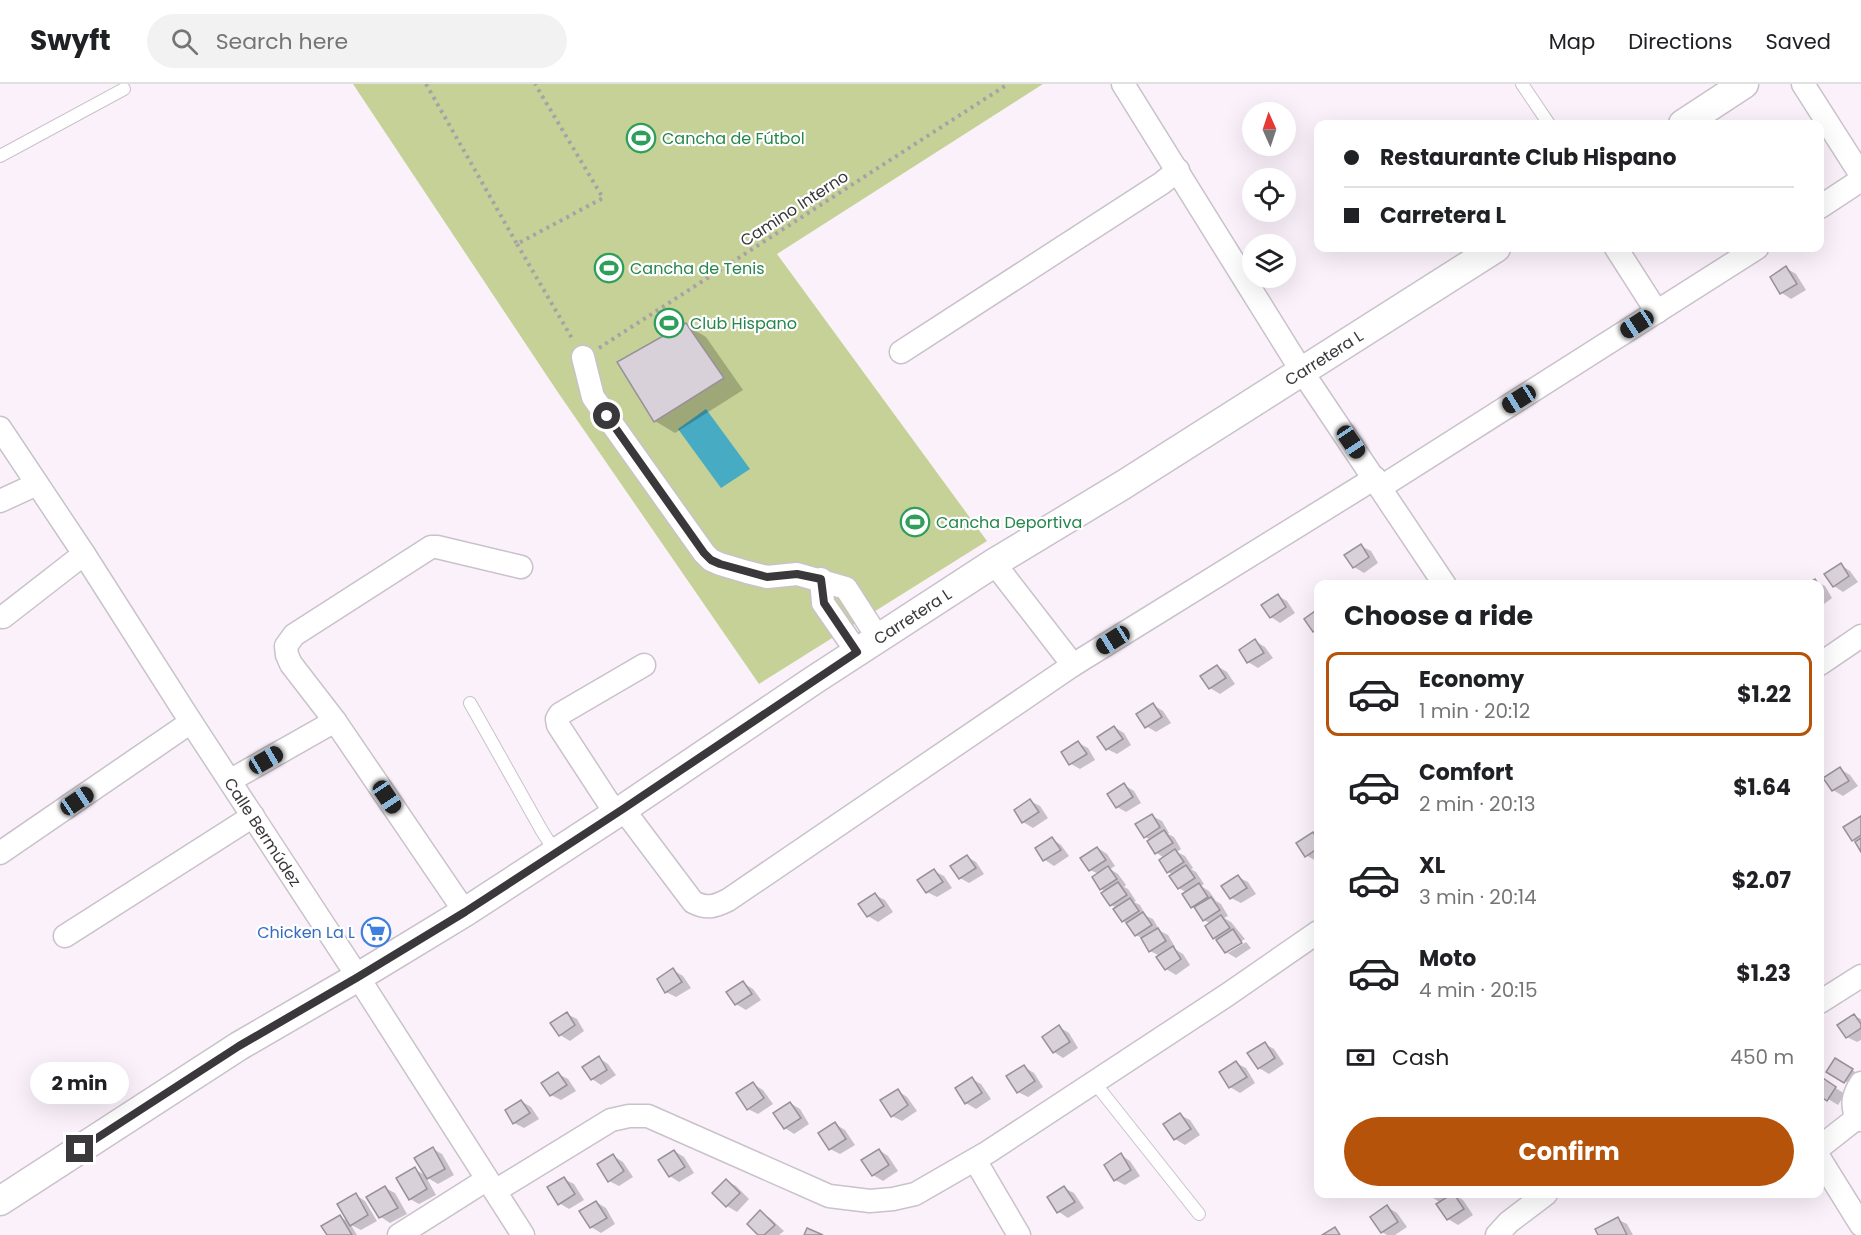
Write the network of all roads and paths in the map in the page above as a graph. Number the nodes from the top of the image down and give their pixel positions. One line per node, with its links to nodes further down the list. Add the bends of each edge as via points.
1 (426, 84): 16 (path)
2 (535, 84): 16 (path, via 603,198)
3 (1008, 84): 22 (path, Camino Interno)
4 (1123, 84): 12 (street)
5 (1522, 84): 9 (lane)
6 (1803, 84): 13 (street)
7 (124, 89): 11 (lane)
8 (1727, 92): 10 (street)
9 (1546, 120)
10 (1688, 120)
11 (0, 156)
12 (1178, 170): 21 (street); 23 (street)
13 (1861, 174)
14 (1861, 180): 15 (street)
15 (1824, 204)
16 (517, 244): 22 (path)
17 (1490, 252): 23 (street, Carretera L)
18 (1619, 252): 20 (street)
19 (1751, 252): 20 (street)
20 (1657, 312): 25 (street)
21 (901, 352)
22 (583, 357): 34 (street, via 593,396 704,553 720,564 767,577 797,574 846,588)
23 (1301, 370): 25 (street); 29 (street, Carretera L)
24 (0, 428): 26 (street, Calle Bermúdez)
25 (1378, 483): 31 (street); 37 (street)
26 (37, 484): 27 (street); 28 (street, Calle Bermúdez)
27 (0, 501)
28 (84, 554): 32 (street); 40 (street, Calle Bermúdez)
29 (994, 563): 34 (street, Carretera L); 37 (street)
30 (521, 567): 39 (street, via 431,547 294,636 286,646 291,664)
31 (1442, 580)
32 (3, 617)
33 (1861, 636): 35 (street)
34 (867, 645): 42 (street, Carretera L)
35 (1824, 661)
36 (644, 665): 42 (street, via 557,719)
37 (1073, 665): 42 (street, via 716,906 702,907 693,902)
38 (470, 703): 45 (lane)
39 (335, 721): 41 (street); 46 (street)
40 (191, 722): 41 (street, Calle Bermúdez); 44 (street)
41 (231, 780): 43 (street, Calle Bermúdez)
42 (619, 812): 45 (street, Carretera L)
43 (253, 816): 48 (street); 50 (street, Calle Bermúdez)
44 (0, 853)
45 (556, 853): 46 (street, Carretera L)
46 (465, 912): 50 (street, Carretera L)
47 (1314, 935): 52 (street)
48 (65, 936)
49 (1861, 976): 51 (street)
50 (358, 977): 58 (street, Calle Bermúdez); 60 (street, Carretera L, via 239,1046)
51 (1824, 999)
52 (1094, 1083): 56 (street); 61 (lane)
53 (1861, 1083): 54 (street, via 1854,1093 1853,1110)
54 (1859, 1119): 55 (street)
55 (1824, 1144)
56 (975, 1160): 58 (street, via 915,1194 870,1201 849,1199 829,1196 648,1116 628,1116 611,1120); 65 (street)
57 (1824, 1165): 62 (street)
58 (490, 1186): 63 (street); 64 (street, Calle Bermúdez)
59 (1541, 1198): 66 (street)
60 (0, 1201)
61 (1199, 1214)
62 (1861, 1225)
63 (399, 1235)
64 (523, 1235)
65 (1019, 1235)
66 (1497, 1235)

